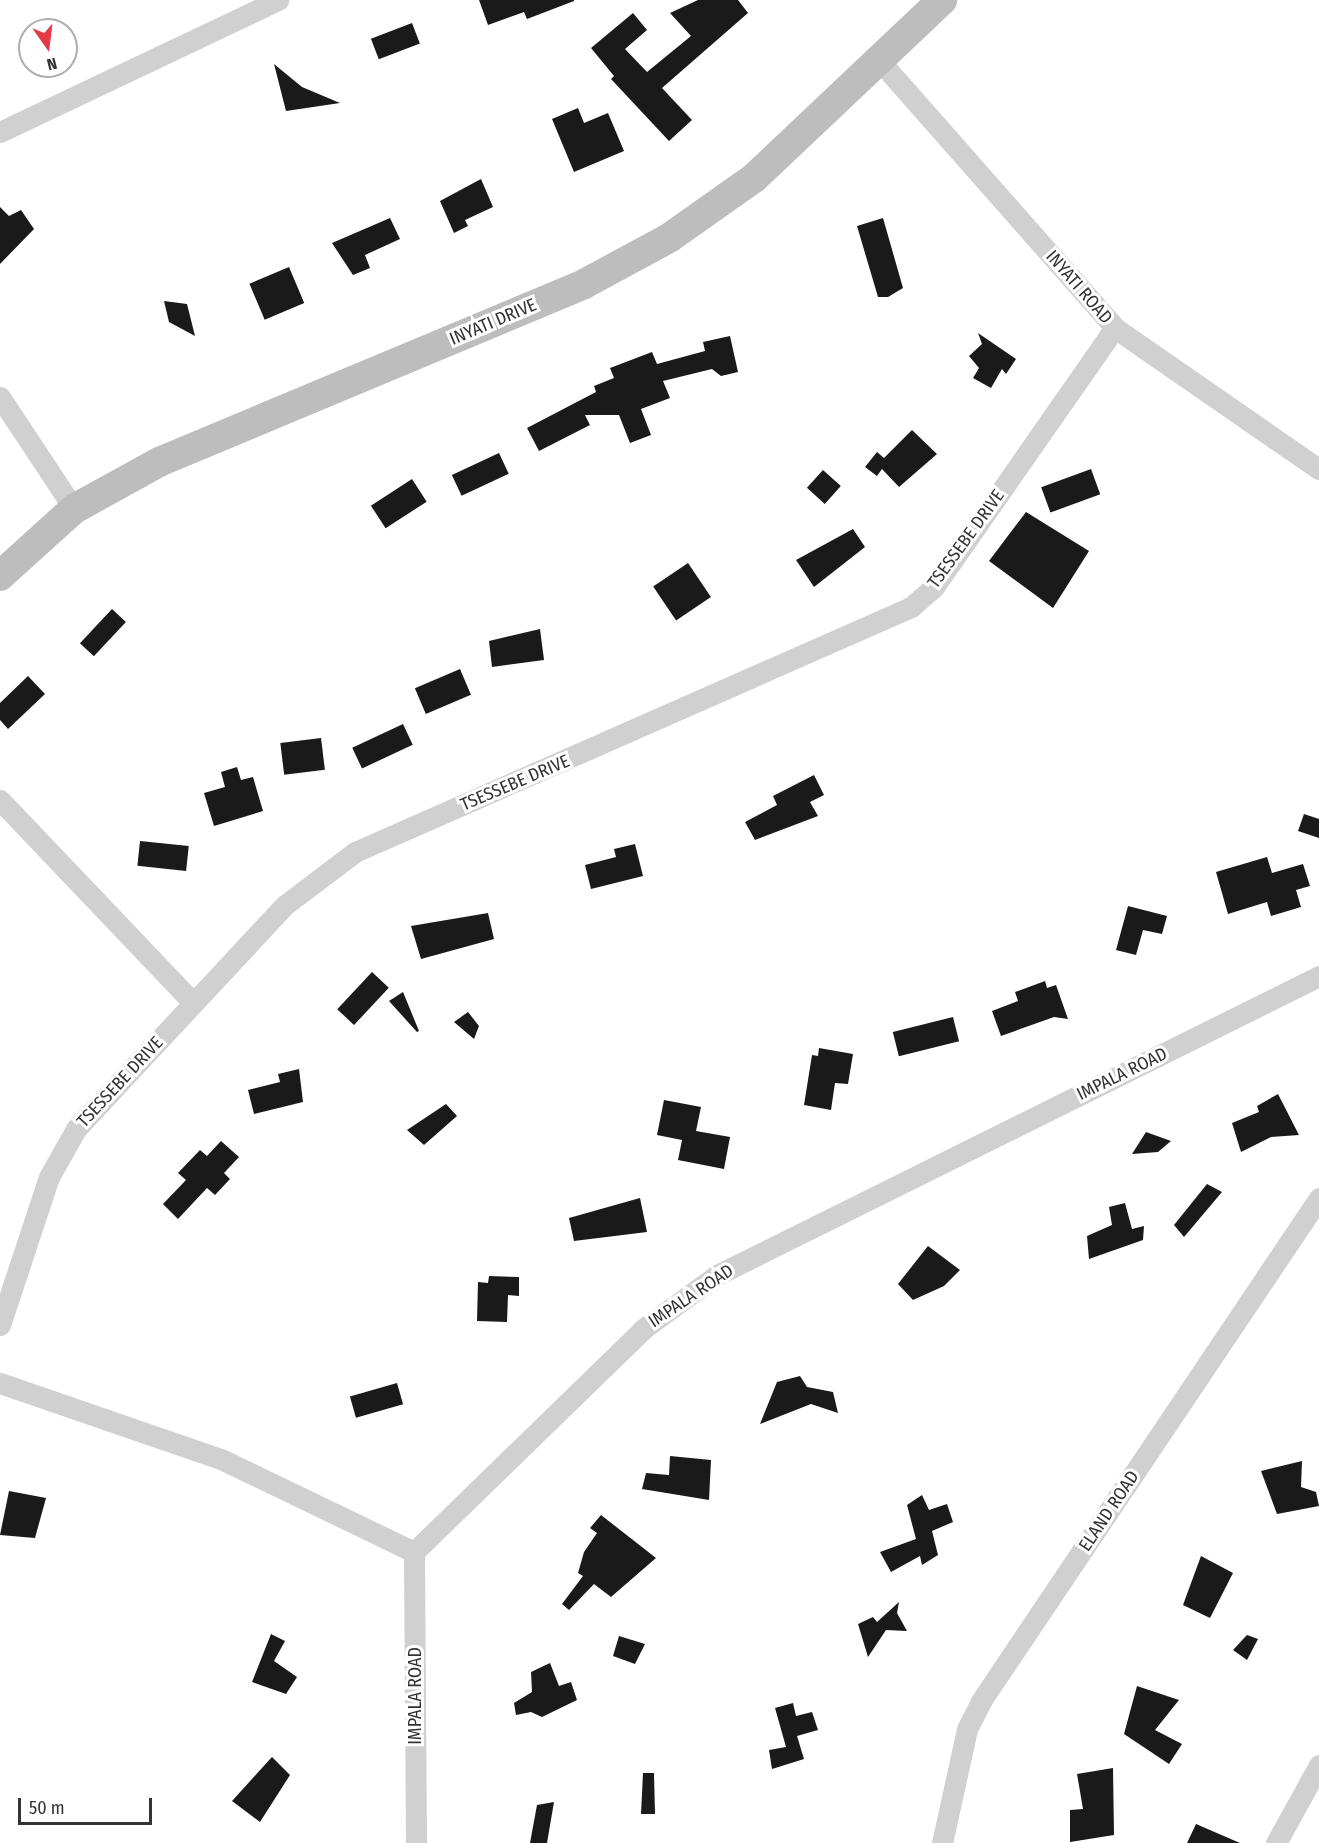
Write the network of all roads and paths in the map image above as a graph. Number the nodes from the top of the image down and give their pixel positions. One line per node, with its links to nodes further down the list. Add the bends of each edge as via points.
1 (278, 0): 4 (street)
2 (942, 0): 3 (street, INYATI DRIVE)
3 (879, 60): 5 (street, INYATI ROAD); 8 (street, INYATI DRIVE, via 754,178 669,238 584,284 159,462)
4 (0, 132)
5 (1115, 328): 7 (street, INYATI ROAD); 12 (street, TSESSEBE DRIVE, via 934,587 911,607 355,852 285,904)
6 (0, 397): 8 (street)
7 (1319, 469)
8 (74, 509): 9 (street, INYATI DRIVE)
9 (0, 576)
10 (0, 800): 12 (street)
11 (1319, 976): 16 (street, IMPALA ROAD, via 717,1275 644,1329)
12 (193, 1003): 14 (street, TSESSEBE DRIVE, via 76,1129 49,1176)
13 (1319, 1198): 19 (street, ELAND ROAD, via 981,1701 967,1729)
14 (0, 1325)
15 (0, 1383): 16 (street, via 223,1460)
16 (414, 1552): 18 (street, IMPALA ROAD)
17 (1319, 1764): 20 (street)
18 (416, 1843)
19 (942, 1843)
20 (1276, 1843)

